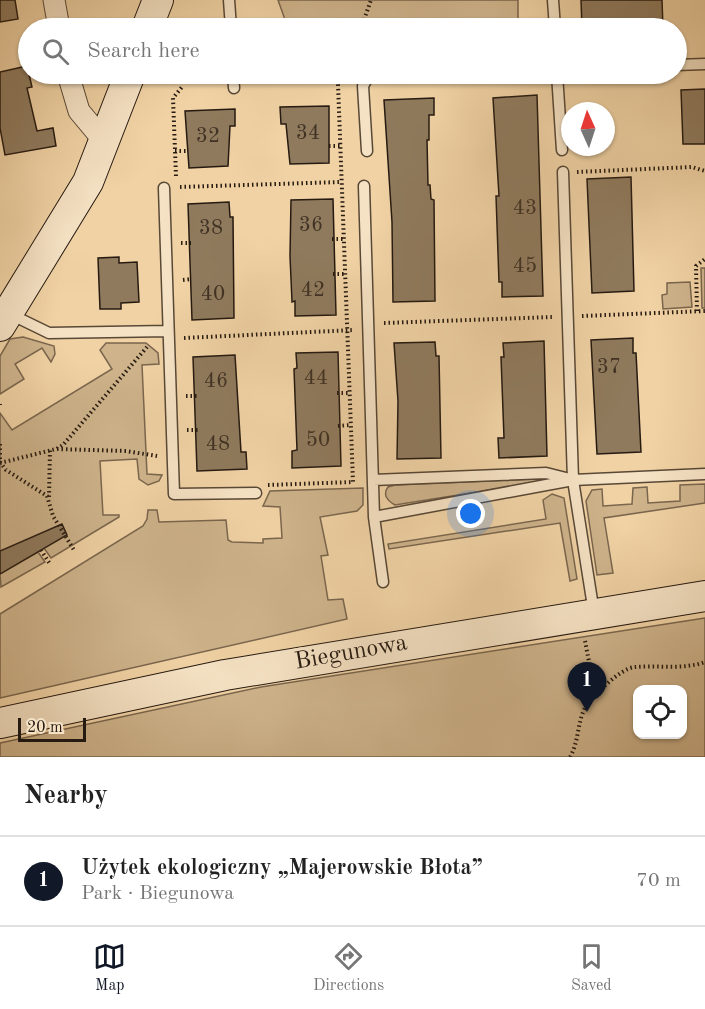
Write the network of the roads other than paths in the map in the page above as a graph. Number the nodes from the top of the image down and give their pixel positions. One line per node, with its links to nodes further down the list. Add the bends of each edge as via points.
1 (54, 0): 5 (street)
2 (158, 0): 6 (street)
3 (230, 0): 7 (lane)
4 (553, 0): 8 (lane)
5 (57, 18)
6 (151, 18)
7 (231, 18)
8 (554, 18)
9 (705, 64): 10 (lane)
10 (687, 65)
11 (71, 84): 18 (street, via 79,111)
12 (126, 84): 18 (street)
13 (234, 84): 16 (lane)
14 (364, 84): 19 (lane)
15 (558, 84): 17 (lane)
16 (234, 88)
17 (561, 135)
18 (104, 141): 23 (street, via 78,200)
19 (367, 152)
20 (563, 172): 27 (lane)
21 (364, 186): 26 (lane)
22 (164, 188): 24 (lane)
23 (4, 320): 24 (lane, via 49,333)
24 (166, 334): 28 (lane, via 174,494)
25 (705, 474): 27 (lane)
26 (373, 480): 27 (lane, via 546,473); 29 (lane)
27 (573, 480): 29 (lane); 32 (lane)
28 (256, 493)
29 (374, 517): 30 (lane)
30 (383, 582)
31 (705, 596): 32 (street, Biegunowa)
32 (587, 615): 33 (street, Biegunowa, via 225,675)
33 (0, 723)

